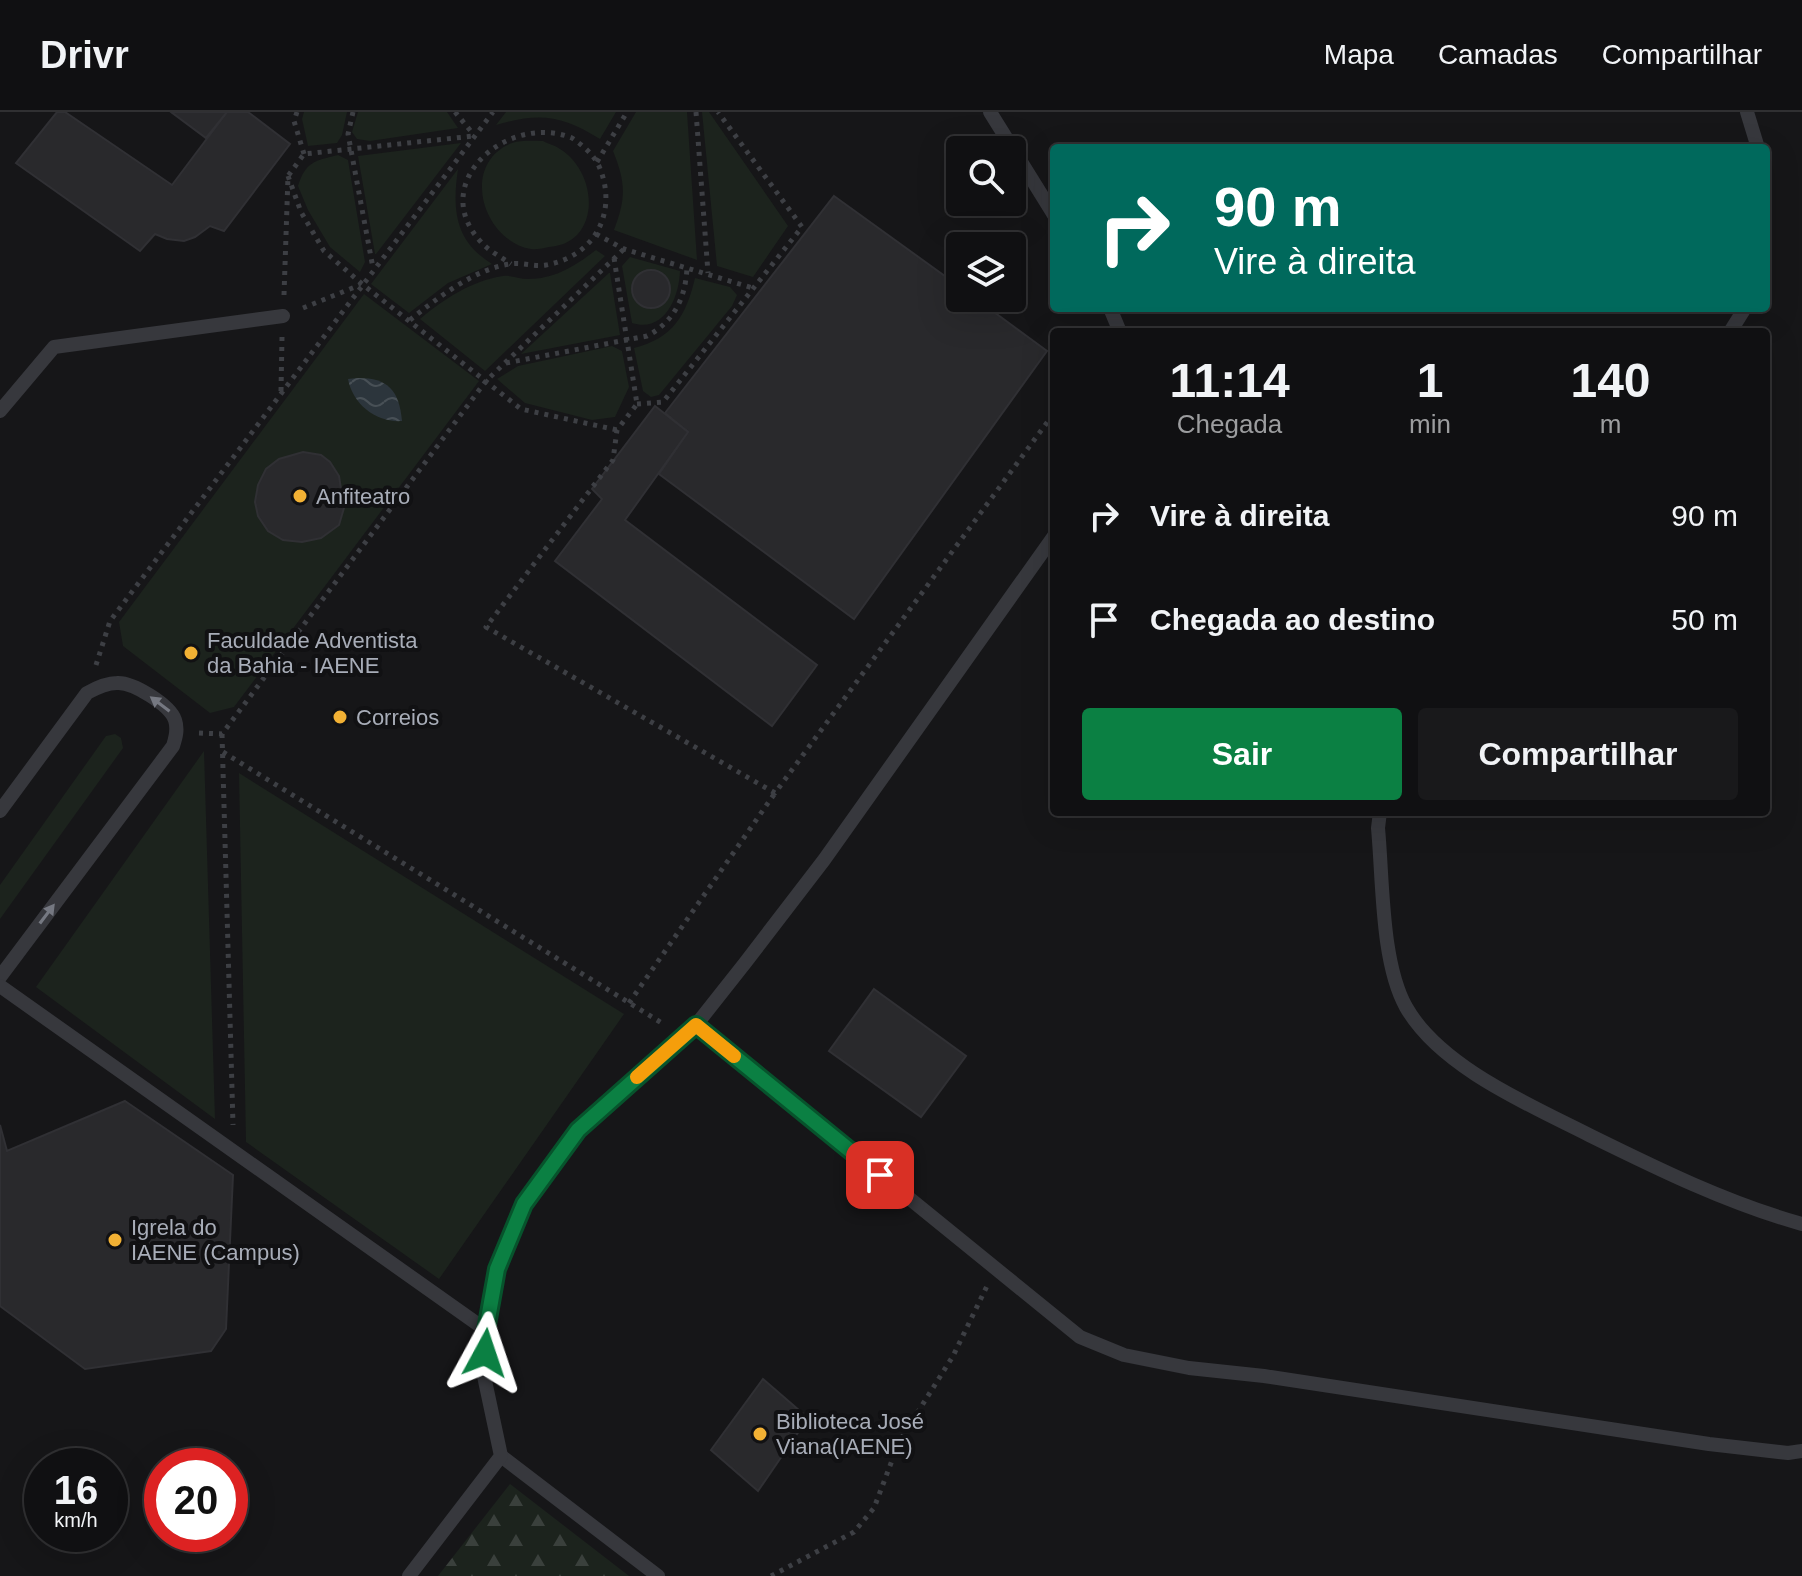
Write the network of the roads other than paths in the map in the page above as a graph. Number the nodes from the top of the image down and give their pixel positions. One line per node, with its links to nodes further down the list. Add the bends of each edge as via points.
1 (990, 112): 4 (lane)
2 (1747, 112): 3 (lane)
3 (1757, 144)
4 (1050, 209)
5 (283, 316): 6 (lane, via 54,347)
6 (0, 411)
7 (1050, 542): 12 (lane, via 824,860)
8 (0, 811): 10 (lane, one-way to 8, via 173,746 177,733 170,711 133,685 109,684 87,693)
9 (1380, 816): 13 (lane, via 1390,965 1406,1006 1422,1029 1454,1059 1519,1100 1680,1180)
10 (0, 977)
11 (0, 986): 14 (lane)
12 (696, 1025): 14 (lane, via 578,1130 524,1204 497,1269); 15 (lane, via 1080,1337 1124,1355 1709,1444)
13 (1802, 1224)
14 (486, 1330): 16 (lane, via 484,1376)
15 (1802, 1451)
16 (501, 1456): 17 (lane); 18 (lane)
17 (409, 1576)
18 (658, 1576)

